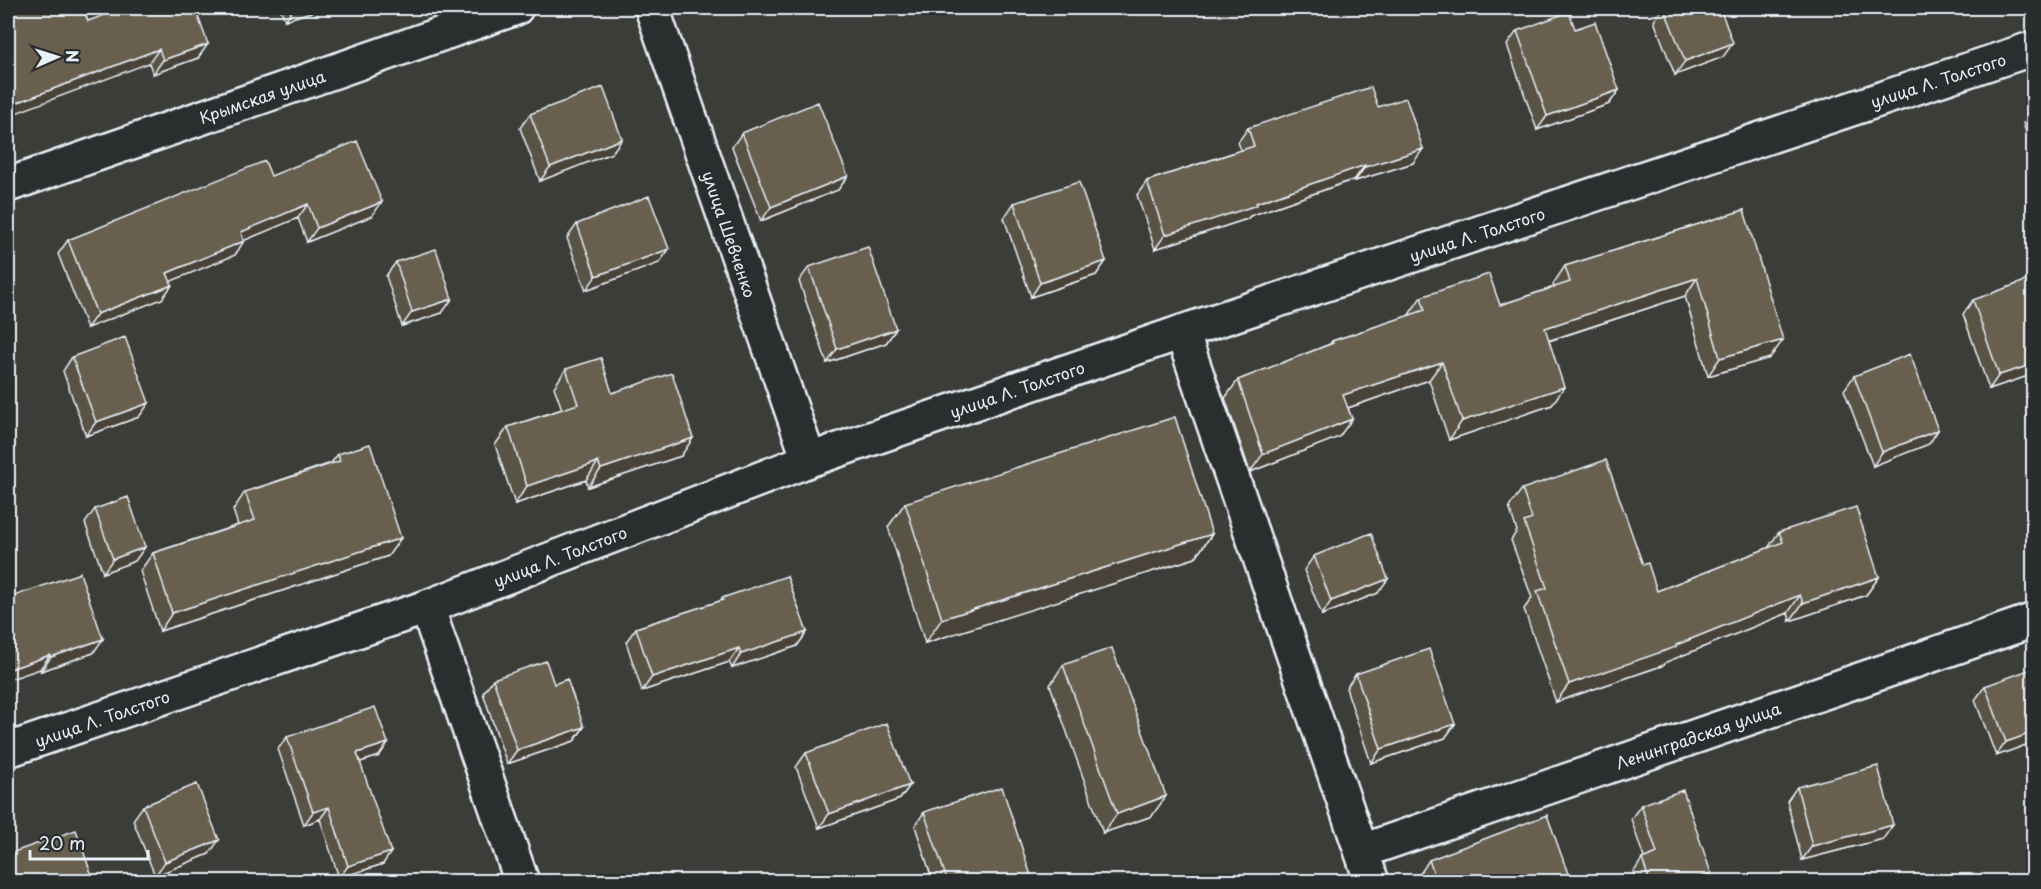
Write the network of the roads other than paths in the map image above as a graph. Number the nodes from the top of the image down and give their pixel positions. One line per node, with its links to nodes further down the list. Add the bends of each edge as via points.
1 (516, 8): 4 (street, Крымская улица)
2 (652, 8): 6 (street, улица Шевченко)
3 (2034, 48): 5 (street, улица Л. Толстого)
4 (8, 185)
5 (1182, 332): 6 (street, улица Л. Толстого); 10 (street)
6 (809, 460): 7 (street, улица Л. Толстого)
7 (427, 607): 9 (street, улица Л. Толстого); 11 (street)
8 (2034, 620): 10 (street, Ленинградская улица)
9 (8, 750)
10 (1362, 851): 12 (street)
11 (522, 882)
12 (1372, 882)

